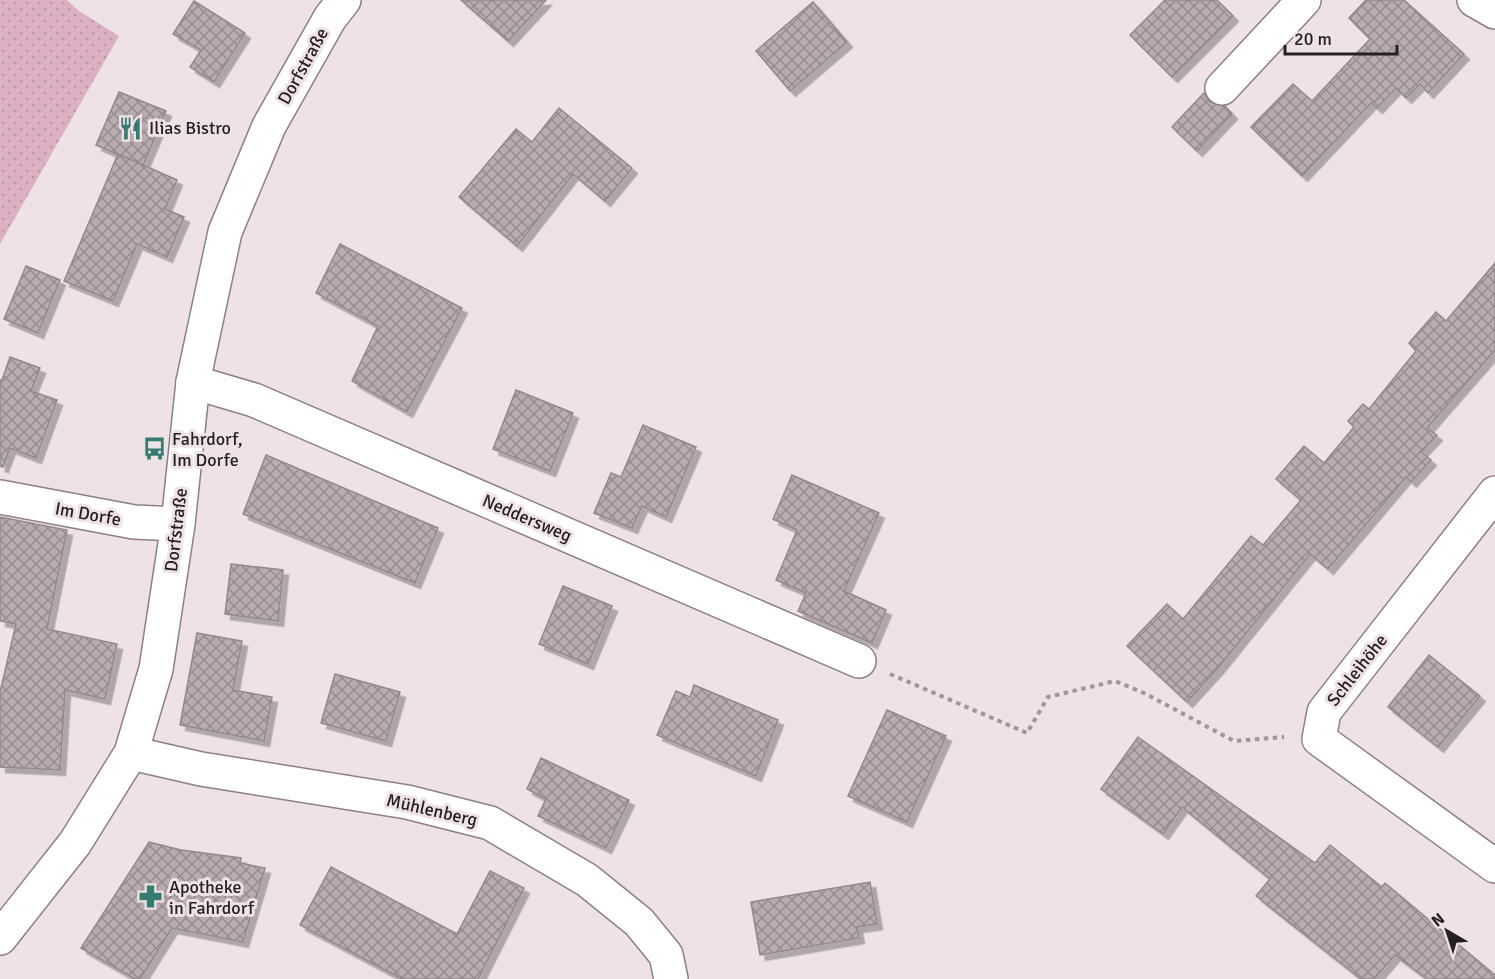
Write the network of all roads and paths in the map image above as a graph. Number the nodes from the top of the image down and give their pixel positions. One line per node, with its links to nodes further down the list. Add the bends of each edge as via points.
1 (1304, 0): 5 (street)
2 (1474, 0): 4 (street)
3 (327, 6): 6 (street, Dorfstraße, via 269,126 225,232)
4 (1495, 12)
5 (1222, 88)
6 (193, 382): 9 (street, Dorfstraße); 10 (street, Neddersweg, via 254,400)
7 (1495, 493): 13 (street, Schleihöhe, via 1324,712 1319,739)
8 (0, 496): 9 (street, Im Dorfe, via 134,522)
9 (178, 524): 12 (street, Dorfstraße, via 156,669)
10 (859, 661): 11 (path, via 1027,733 1048,697 1115,681 1234,741)
11 (1278, 736)
12 (131, 753): 14 (street, Dorfstraße, via 75,843); 15 (street, Mühlenberg, via 201,769 407,802 490,823 587,880 639,922 666,955)
13 (1495, 866)
14 (0, 938)
15 (671, 979)

